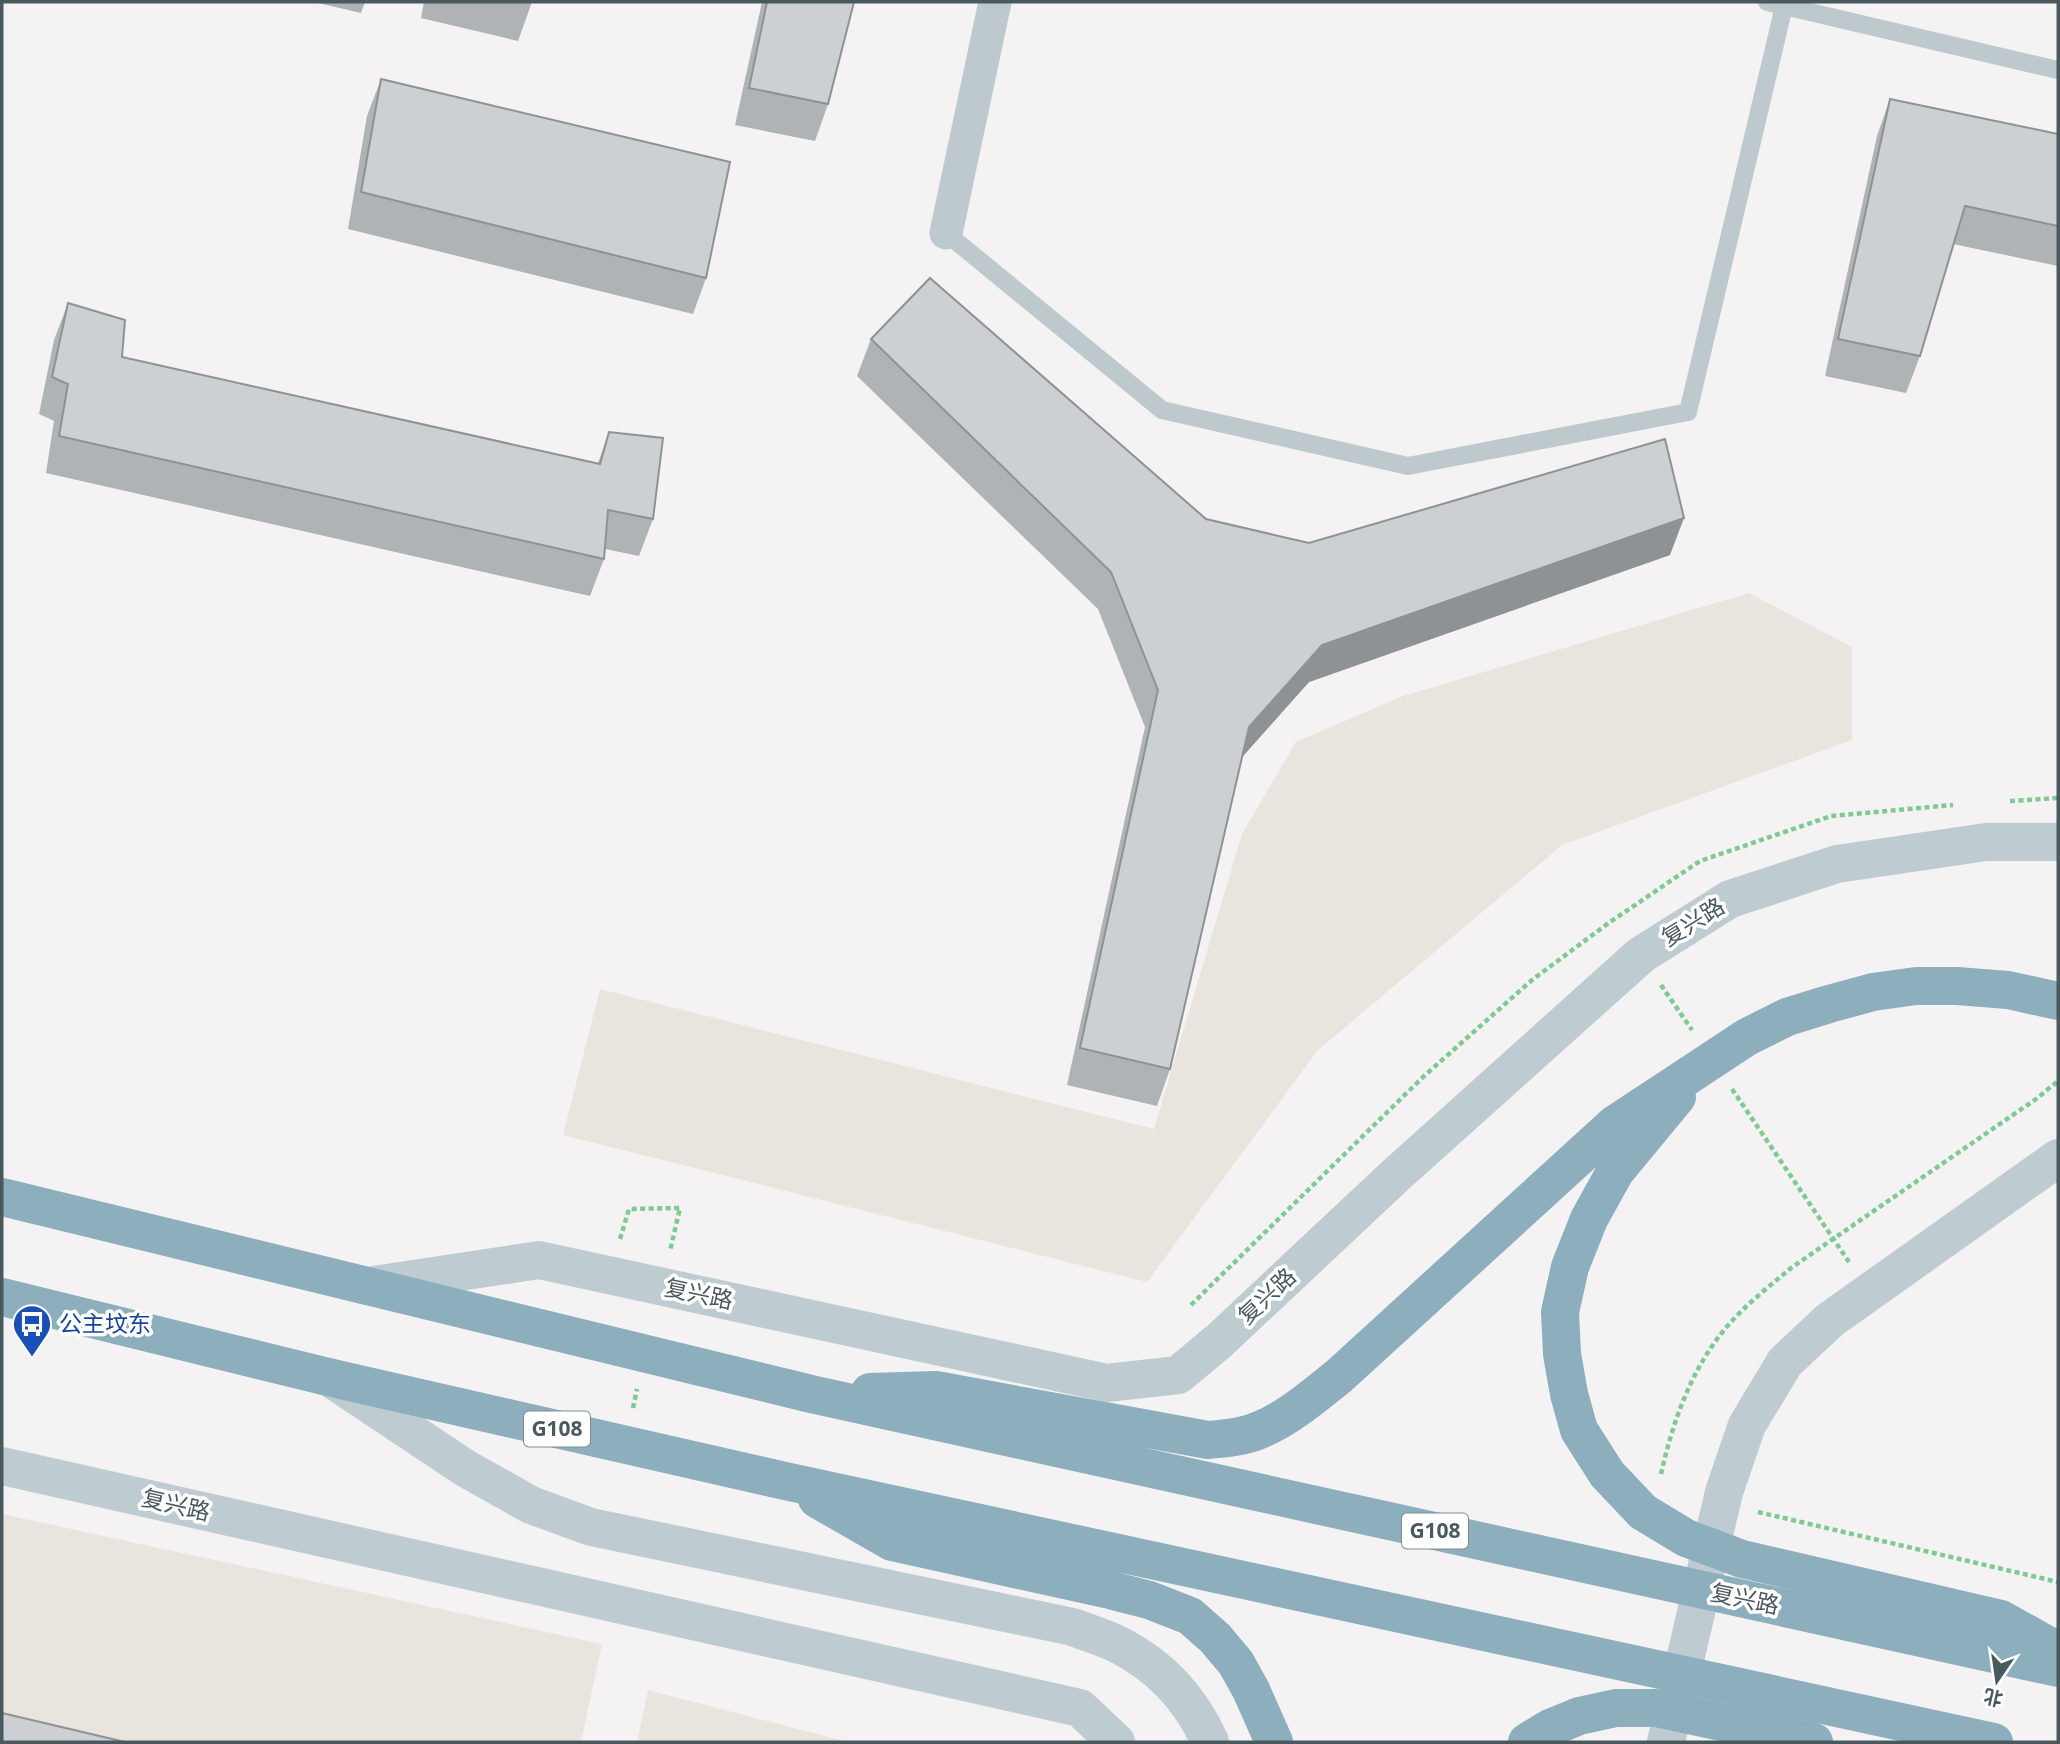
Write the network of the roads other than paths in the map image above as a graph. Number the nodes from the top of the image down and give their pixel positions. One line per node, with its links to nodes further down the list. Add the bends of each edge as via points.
1 (995, 2): 4 (street)
2 (1779, 3): 3 (lane); 4 (lane, via 1688,412 1408,466 1162,410)
3 (2058, 70)
4 (946, 233)
5 (2058, 842): 10 (street, 复兴路, via 1986,842 1837,863 1730,899 1641,955 1178,1375 1107,1383 539,1260)
6 (2058, 1002): 7 (highway, via 2008,990 1957,986 1873,992 1787,1017)
7 (1709, 1061): 13 (highway, via 1615,1124 1339,1376 1262,1430 1209,1440 936,1390); 16 (highway, via 1615,1172 1570,1267 1560,1312 1562,1354 1579,1430 1607,1474 1643,1512 1686,1538 1742,1559 2001,1619)
8 (2058, 1158): 22 (street, via 1830,1320 1785,1363 1747,1425 1724,1492)
9 (2, 1197): 10 (highway, 复兴路 / G108)
10 (367, 1286): 13 (highway, 复兴路 / G108)
11 (2, 1297): 12 (highway, G108)
12 (328, 1377): 15 (highway, G108); 19 (street, via 465,1468 531,1505 591,1527 1073,1627 1119,1645 1156,1668 1186,1698)
13 (811, 1394): 17 (highway, 复兴路 / G108)
14 (2, 1465): 18 (street, 复兴路, via 1080,1708)
15 (785, 1481): 20 (highway, via 892,1542 1110,1590 1190,1616 1236,1663); 24 (highway, G108)
16 (2058, 1651)
17 (2058, 1668)
18 (1116, 1742)
19 (1210, 1742)
20 (1274, 1742)
21 (1527, 1742): 23 (highway, via 1579,1716 1616,1708 1656,1708)
22 (1667, 1742)
23 (1814, 1742)
24 (1994, 1742)

